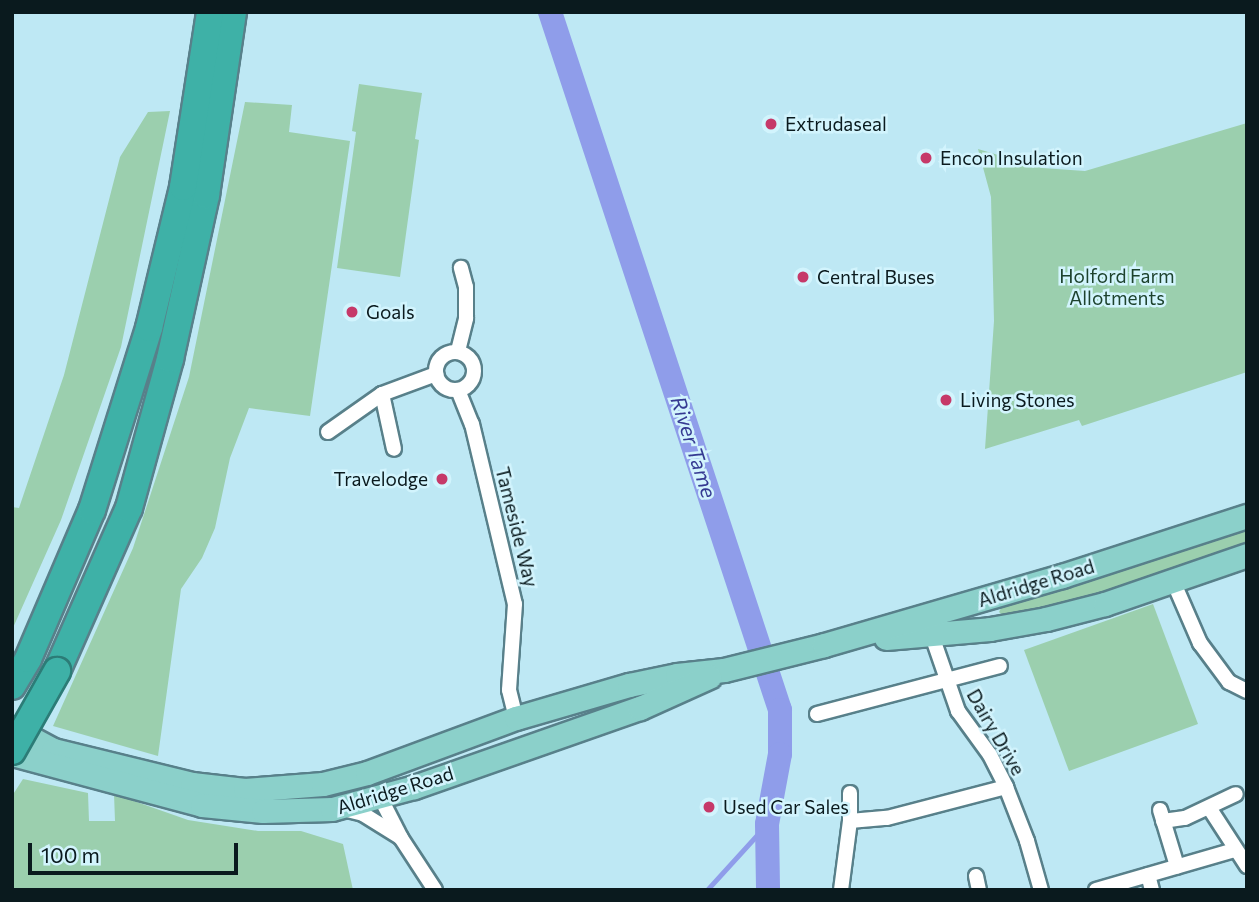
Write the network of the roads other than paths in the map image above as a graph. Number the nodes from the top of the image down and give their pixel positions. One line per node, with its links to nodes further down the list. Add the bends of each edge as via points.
1 (210, 12): 20 (highway, via 183,187 149,328 92,510)
2 (233, 12): 26 (highway, bridge, via 205,195 170,359 129,508 57,671)
3 (461, 268): 4 (street, via 466,318)
4 (458, 351): 5 (street, via 442,357); 6 (street, via 474,366 474,376)
5 (436, 374): 6 (street, via 444,387); 7 (street)
6 (458, 390): 23 (street, Tameside Way, via 472,424 515,604 509,690)
7 (382, 394): 8 (street); 9 (street)
8 (328, 432)
9 (394, 449)
10 (1247, 516): 13 (main road, Aldridge Road)
11 (1247, 555): 12 (main road, Aldridge Road)
12 (1173, 581): 14 (main road, Aldridge Road, via 1105,604); 21 (street, via 1200,643 1229,682)
13 (980, 600): 14 (main road); 16 (main road, Aldridge Road)
14 (990, 629): 15 (main road, Aldridge Road)
15 (931, 633): 16 (main road, Aldridge Road); 19 (street, Dairy Drive)
16 (824, 645): 18 (main road, Aldridge Road)
17 (1000, 666): 19 (street)
18 (724, 670): 23 (main road, Aldridge Road, via 629,685); 25 (main road, Aldridge Road, via 640,708)
19 (946, 680): 22 (street); 28 (street, Dairy Drive, via 958,711 990,755)
20 (12, 686)
21 (1247, 691)
22 (817, 714)
23 (516, 719): 25 (main road); 27 (main road, Aldridge Road, via 367,773)
24 (12, 728): 27 (main road, Aldridge Road, via 53,750 192,784 245,790)
25 (524, 747): 31 (main road, Aldridge Road)
26 (12, 752): 32 (main road, Aldridge Road, via 202,805 263,811)
27 (323, 784): 31 (main road, via 371,789)
28 (1006, 787): 34 (street, via 887,818); 42 (street, Dairy Drive)
29 (850, 793): 34 (street)
30 (1236, 794): 33 (street)
31 (380, 797): 32 (main road, Aldridge Road); 35 (street)
32 (338, 808): 35 (street, via 363,814)
33 (1210, 809): 36 (street); 37 (street, via 1185,818 1162,816)
34 (850, 821): 41 (street)
35 (401, 838): 40 (street)
36 (1235, 850): 37 (street); 38 (street)
37 (1177, 866): 39 (street)
38 (1247, 866)
39 (1148, 874): 43 (street); 44 (street)
40 (435, 890)
41 (841, 890)
42 (1041, 890)
43 (1097, 890)
44 (1152, 890)

